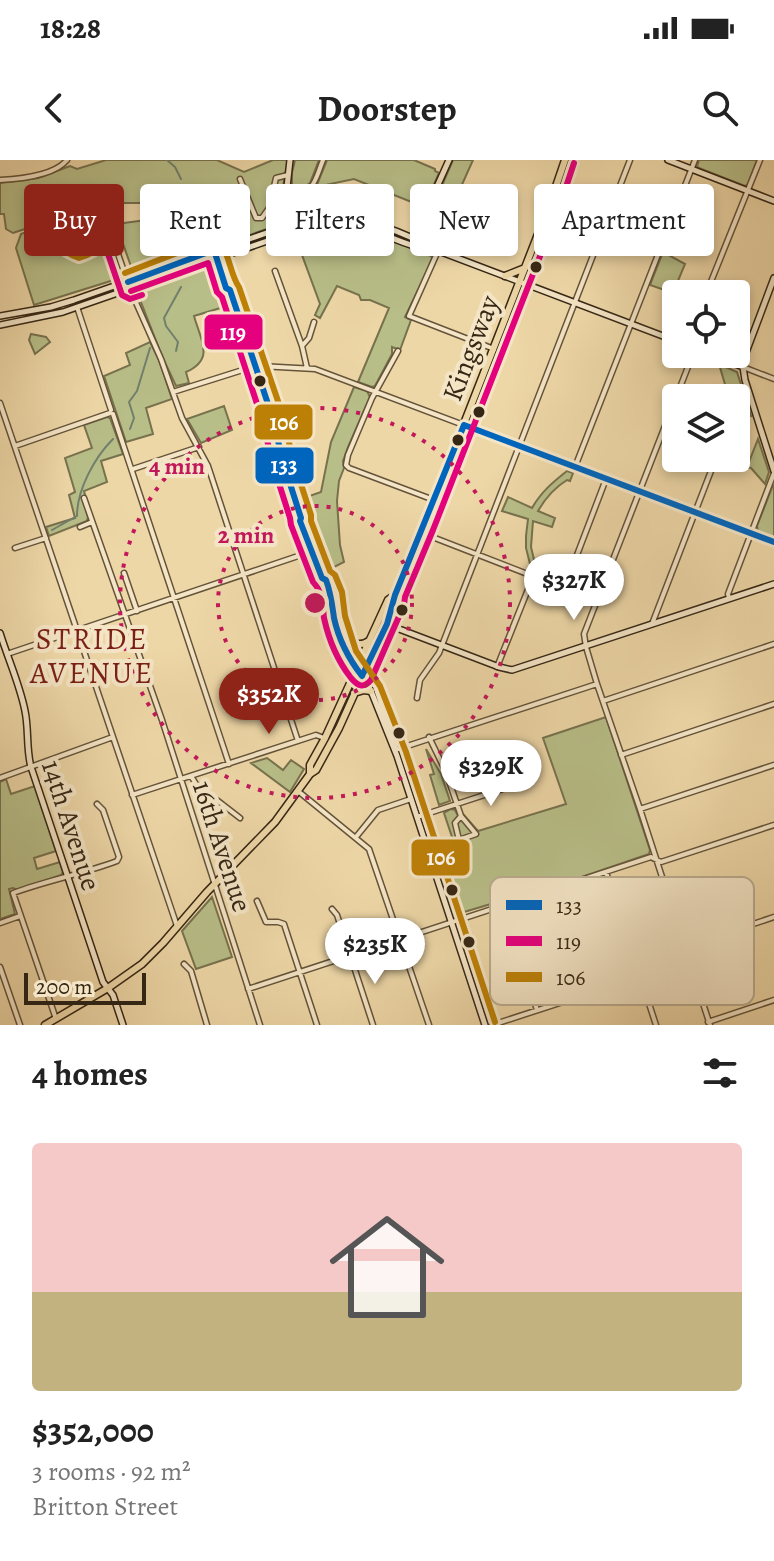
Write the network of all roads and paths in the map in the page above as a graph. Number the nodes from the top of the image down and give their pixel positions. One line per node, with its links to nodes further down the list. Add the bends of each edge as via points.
1 (67, 160): 13 (street, via 28,178)
2 (323, 160): 15 (street)
3 (449, 160): 16 (street)
4 (565, 160): 25 (main road, Kingsway)
5 (630, 160): 32 (street)
6 (668, 160): 10 (street)
7 (695, 160): 10 (street)
8 (760, 160): 17 (street)
9 (291, 162): 11 (street)
10 (691, 169): 17 (street); 36 (street)
11 (288, 175): 12 (street, via 276,178 262,218 256,218); 14 (street)
12 (240, 179)
13 (0, 180)
14 (287, 184)
15 (313, 184)
16 (438, 184)
17 (748, 191): 18 (street); 29 (street)
18 (774, 201)
19 (266, 241): 24 (street)
20 (119, 256): 31 (street)
21 (199, 256): 31 (street)
22 (435, 256): 41 (street, via 409,316)
23 (451, 256): 27 (street)
24 (216, 258): 31 (street); 43 (street)
25 (525, 268): 27 (main road); 30 (main road, Kingsway)
26 (275, 271): 40 (street)
27 (505, 276): 30 (street)
28 (774, 278): 39 (street)
29 (712, 280)
30 (519, 282): 32 (street); 41 (main road, Kingsway)
31 (129, 285): 33 (street); 34 (street); 49 (street)
32 (574, 303): 36 (street); 55 (street)
33 (77, 307): 37 (street); 52 (street)
34 (0, 316)
35 (314, 322): 40 (street)
36 (630, 324): 38 (street); 57 (street)
37 (0, 325)
38 (662, 336)
39 (750, 342)
40 (302, 346): 44 (street)
41 (494, 349): 53 (main road, Kingsway)
42 (398, 351): 50 (street)
43 (252, 367): 44 (street); 49 (street); 73 (street)
44 (307, 368): 50 (street)
45 (687, 368): 62 (street)
46 (743, 368): 60 (street)
47 (746, 368): 48 (street)
48 (774, 379)
49 (173, 392): 56 (street)
50 (376, 392): 53 (street); 64 (street, via 346,465)
51 (0, 403): 54 (street)
52 (111, 412): 54 (street); 58 (street)
53 (464, 425): 55 (street); 64 (main road, Kingsway)
54 (15, 446): 70 (street)
55 (519, 446): 57 (street); 74 (street)
56 (199, 447): 58 (street); 76 (street)
57 (575, 467): 61 (street)
58 (132, 469): 81 (street)
59 (711, 472): 65 (street)
60 (774, 472): 69 (street)
61 (607, 479): 62 (street); 79 (street)
62 (639, 491): 65 (street); 83 (street)
63 (84, 498): 66 (street, 16th Avenue)
64 (434, 500): 68 (main road, Kingsway)
65 (696, 512): 69 (street); 88 (street)
66 (92, 522): 67 (street); 86 (street, 16th Avenue)
67 (80, 527)
68 (422, 533): 74 (street); 80 (main road, Kingsway)
69 (751, 533): 71 (street); 82 (street)
70 (46, 538): 72 (street); 89 (street)
71 (774, 542)
72 (15, 548)
73 (312, 549): 76 (street); 84 (street)
74 (477, 554): 77 (street); 95 (street)
75 (124, 573): 85 (street)
76 (244, 574): 81 (street); 111 (street)
77 (533, 577): 79 (street); 100 (street)
78 (774, 584): 82 (street)
79 (564, 589): 83 (street)
80 (395, 595): 87 (main road, Kingsway); 93 (main road, Kingsway)
81 (174, 598): 85 (street); 114 (street)
82 (729, 598): 88 (street)
83 (597, 601): 91 (street)
84 (335, 610): 92 (street); 99 (street, via 344,649)
85 (137, 611): 86 (street)
86 (124, 615): 89 (street); 120 (street, 16th Avenue)
87 (386, 624): 95 (street); 101 (main road, Kingsway)
88 (652, 624): 96 (street)
89 (77, 631): 98 (street); 108 (street)
90 (0, 633): 98 (street, 14th Avenue)
91 (584, 634): 96 (street); 97 (street)
92 (348, 638): 93 (main road, via 357,644); 99 (street)
93 (370, 640): 99 (main road, Kingsway)
94 (774, 644): 106 (street)
95 (441, 645): 100 (street); 105 (street, via 420,680)
96 (586, 647): 97 (street); 102 (street)
97 (576, 650): 100 (street, via 515,670)
98 (7, 654): 116 (street, 14th Avenue, via 25,707)
99 (358, 666): 101 (street); 110 (main road, Kingsway)
100 (497, 667)
101 (364, 673): 103 (street); 104 (main road, Kingsway); 112 (street, via 377,691)
102 (597, 684): 106 (street); 109 (street)
103 (371, 691): 104 (main road); 112 (street)
104 (354, 693): 117 (main road, Kingsway)
105 (417, 698)
106 (603, 701): 113 (street)
107 (774, 704): 113 (street)
108 (113, 737): 116 (street); 123 (street)
109 (429, 737): 112 (street); 126 (street)
110 (325, 738): 111 (street); 117 (main road, Kingsway)
111 (298, 741): 114 (street)
112 (395, 750): 124 (street)
113 (621, 755): 127 (street)
114 (229, 764): 118 (street)
115 (774, 765): 127 (street)
116 (31, 767): 119 (street); 135 (street, 14th Avenue)
117 (310, 774): 122 (main road, Kingsway)
118 (191, 776): 120 (street); 130 (street)
119 (0, 778)
120 (180, 779): 123 (street); 139 (street, 16th Avenue)
121 (515, 785): 126 (street)
122 (298, 791): 132 (street); 139 (main road, Kingsway)
123 (132, 795): 148 (street)
124 (411, 799): 129 (street); 132 (street, via 376,811)
125 (97, 804): 135 (street, via 118,860)
126 (457, 804): 128 (street); 129 (street)
127 (640, 809): 133 (street)
128 (461, 816): 128 (street, via 455,823 459,840 476,834)
129 (417, 817): 146 (street)
130 (240, 818)
131 (774, 825): 133 (street)
132 (356, 838): 149 (street, via 369,849)
133 (656, 860): 134 (street, via 649,857); 138 (street)
134 (606, 872): 136 (street); 137 (street)
135 (68, 876): 143 (street, via 13,893); 154 (street, 14th Avenue)
136 (591, 877)
137 (608, 877)
138 (661, 877)
139 (214, 884): 148 (main road, Kingsway); 155 (street, 16th Avenue)
140 (257, 901): 153 (street, via 265,921 284,924)
141 (332, 909): 150 (street)
142 (490, 910): 146 (street)
143 (20, 916): 145 (street); 161 (street)
144 (774, 917): 147 (street)
145 (0, 923)
146 (451, 923): 149 (street); 171 (street)
147 (754, 924)
148 (177, 926): 154 (main road, Kingsway, via 142,964)
149 (401, 939): 150 (street); 170 (street)
150 (350, 956): 153 (street); 169 (street)
151 (184, 964): 166 (street, via 191,971)
152 (0, 967): 163 (street)
153 (299, 973): 155 (street); 168 (street)
154 (108, 988): 161 (main road, Kingsway); 165 (street, 14th Avenue)
155 (248, 989): 167 (street, 16th Avenue)
156 (774, 1000): 162 (street)
157 (535, 1005): 160 (street)
158 (552, 1005): 160 (street)
159 (650, 1005): 173 (street)
160 (537, 1010): 172 (street)
161 (56, 1019): 164 (main road, Kingsway)
162 (709, 1023)
163 (20, 1025)
164 (45, 1025)
165 (123, 1025)
166 (207, 1025)
167 (260, 1025)
168 (317, 1025)
169 (373, 1025)
170 (429, 1025)
171 (485, 1025)
172 (492, 1025)
173 (656, 1025)

